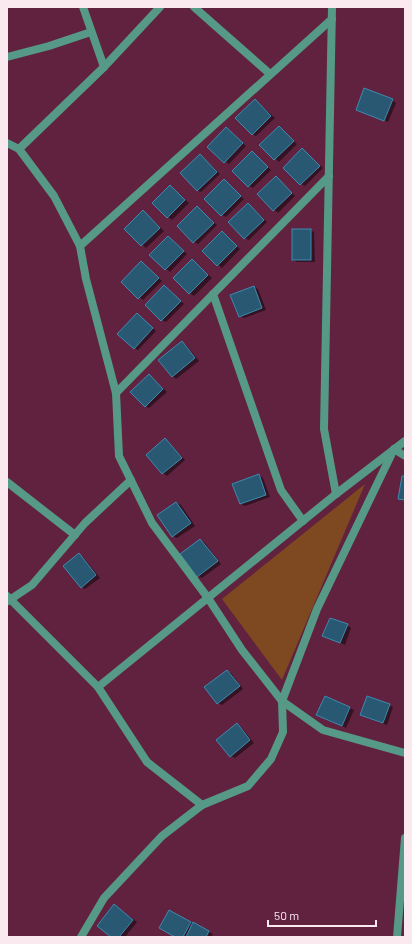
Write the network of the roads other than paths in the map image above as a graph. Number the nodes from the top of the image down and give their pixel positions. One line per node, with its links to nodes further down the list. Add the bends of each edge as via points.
1 (83, 7): 6 (street)
2 (160, 7): 8 (street)
3 (194, 7): 9 (street)
4 (332, 7): 5 (street)
5 (332, 20): 9 (street); 12 (street)
6 (91, 32): 7 (street); 8 (street)
7 (7, 57)
8 (104, 67): 11 (street)
9 (270, 74): 13 (street)
10 (7, 143): 11 (street)
11 (19, 149): 13 (street, via 54,196)
12 (329, 176): 14 (street); 21 (street, via 324,429)
13 (80, 246): 15 (street, via 86,279)
14 (213, 294): 15 (street); 22 (street, via 281,490)
15 (116, 392): 19 (street, via 119,456)
16 (405, 441): 17 (street)
17 (394, 449): 18 (street); 21 (street); 27 (street, via 317,609)
18 (405, 456)
19 (131, 480): 23 (street); 24 (street, via 152,523)
20 (7, 482): 23 (street)
21 (336, 494): 22 (street)
22 (303, 521): 24 (street)
23 (75, 535): 25 (street, via 32,585)
24 (208, 598): 26 (street); 27 (street, via 242,650)
25 (8, 599): 26 (street)
26 (98, 687): 29 (street, via 147,762)
27 (282, 701): 28 (street, via 323,730); 29 (street, via 283,732 271,759 248,786)
28 (405, 753)
29 (202, 805): 31 (street, via 162,836 104,898)
30 (405, 838): 32 (street)
31 (81, 937)
32 (397, 937)

